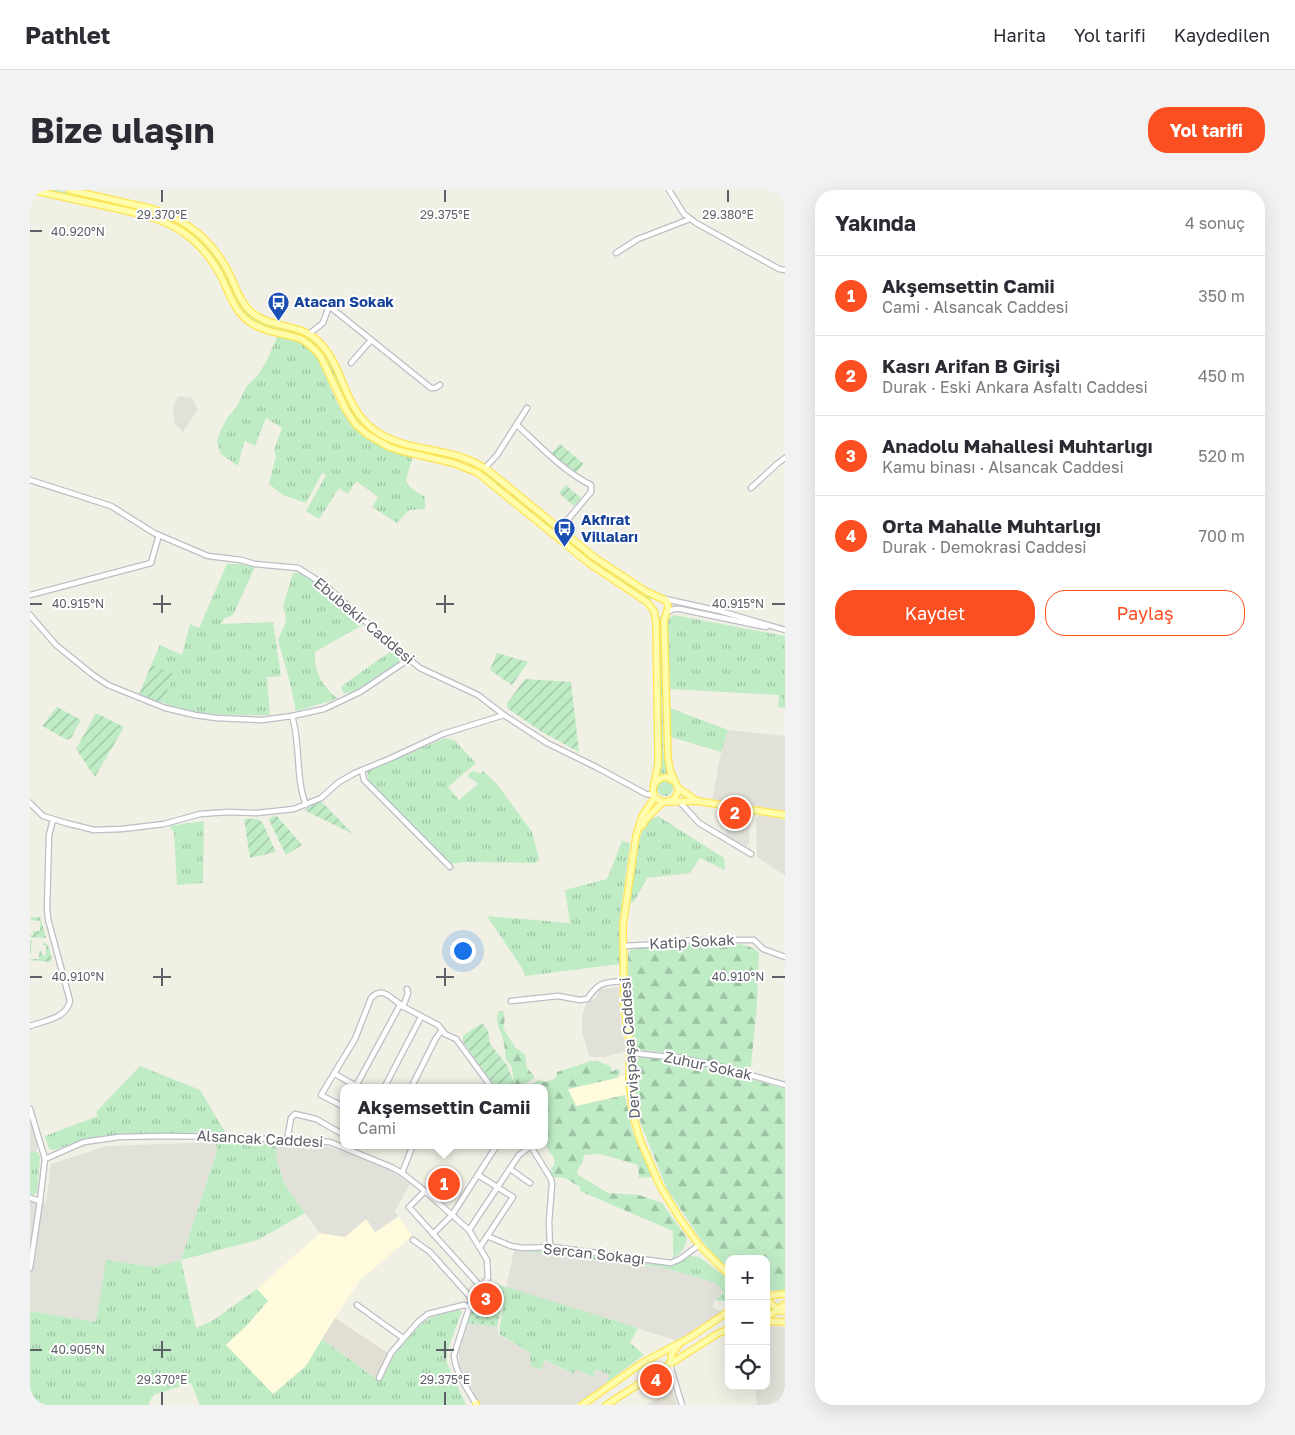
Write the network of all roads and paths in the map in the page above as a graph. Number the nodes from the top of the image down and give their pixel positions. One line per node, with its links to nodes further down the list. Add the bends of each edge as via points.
1 (31, 190): 21 (main road, via 148,216 183,232 212,261 244,318 258,327 301,339 318,352 346,410 362,430 389,447 453,462 478,473 590,564 648,602)
2 (70, 190): 7 (main road, via 154,209 188,225 216,252 249,310 264,321)
3 (670, 190): 4 (street)
4 (690, 219): 5 (street, via 638,239); 6 (street)
5 (616, 253)
6 (785, 270)
7 (309, 334): 8 (street, via 323,323 328,306); 14 (main road, via 328,353 354,408 376,431 408,444 459,455)
8 (371, 340): 9 (street); 10 (street, via 431,388)
9 (351, 363)
10 (440, 385)
11 (527, 408): 12 (street)
12 (517, 425): 14 (street); 17 (street, via 578,479 591,485 591,492)
13 (785, 458): 16 (street)
14 (485, 468): 17 (main road)
15 (30, 480): 18 (street, Ebubekir Caddesi, via 111,506)
16 (751, 488)
17 (560, 529): 20 (main road, via 594,556)
18 (159, 535): 19 (street, via 151,563); 27 (street, Ebubekir Caddesi, via 208,556 298,568 325,585)
19 (30, 595)
20 (662, 599): 21 (main road, via 655,601); 22 (main road, via 668,606); 25 (street, via 720,611)
21 (654, 610): 22 (main road, via 659,614); 31 (main road, via 658,742)
22 (666, 612): 25 (street, via 680,609); 32 (main road, via 667,745 670,770)
23 (30, 615): 29 (street, via 56,645 93,675 108,685 165,708 239,720)
24 (785, 625): 25 (street)
25 (775, 628): 26 (street)
26 (785, 630)
27 (409, 659): 28 (street, Ebubekir Caddesi, via 420,668 478,695); 29 (street, via 344,700 324,709)
28 (504, 714): 30 (street, via 443,734); 33 (street, Ebubekir Caddesi, via 547,743)
29 (292, 716): 38 (street, via 301,793)
30 (362, 770): 38 (street); 43 (street, via 364,780)
31 (654, 784): 32 (main road, via 667,777); 33 (main road)
32 (677, 786): 35 (main road); 36 (main road, via 676,796)
33 (654, 796): 36 (main road); 41 (main road, Dervişpaşa Caddesi, via 642,816)
34 (679, 801): 35 (main road); 36 (main road); 42 (street, via 699,824)
35 (697, 801): 39 (main road)
36 (665, 802): 41 (main road, via 647,818)
37 (30, 803): 40 (street, via 43,816)
38 (306, 805): 40 (street, via 278,812 200,814 164,824 122,829 94,830)
39 (785, 816)
40 (53, 820): 51 (street, via 49,835 47,909 70,1004 62,1014)
41 (636, 836): 44 (main road, Dervişpaşa Caddesi, via 623,924)
42 (751, 854)
43 (450, 867)
44 (624, 946): 45 (street, Katip Sokak, via 693,940 754,940 763,949); 46 (main road, Dervişpaşa Caddesi)
45 (785, 957)
46 (624, 980): 48 (street, via 595,987 587,999 558,996); 53 (main road, Dervişpaşa Caddesi, via 624,1015)
47 (407, 989): 49 (street)
48 (511, 1001)
49 (401, 1006): 50 (street); 54 (street, via 383,992 376,992); 56 (street)
50 (421, 1017): 52 (street); 57 (street)
51 (30, 1026)
52 (442, 1030): 58 (street); 59 (street, via 456,1039)
53 (631, 1052): 60 (street, Zuhur Sokak, via 719,1066); 85 (main road, Dervişpaşa Caddesi, via 629,1080 640,1140 660,1186)
54 (335, 1074): 55 (street); 61 (street, via 321,1095)
55 (353, 1084)
56 (360, 1084)
57 (386, 1084)
58 (413, 1084)
59 (489, 1084)
60 (785, 1085)
61 (340, 1105)
62 (30, 1109): 71 (street)
63 (340, 1133): 64 (street, via 316,1119 295,1114 291,1118)
64 (287, 1140): 65 (street, Alsancak Caddesi); 71 (street, Alsancak Caddesi, via 119,1137 84,1142)
65 (340, 1145)
66 (354, 1149): 73 (street, Alsancak Caddesi)
67 (411, 1149): 73 (street)
68 (494, 1149): 74 (street)
69 (526, 1149): 72 (street)
70 (532, 1149): 87 (street, via 552,1184)
71 (45, 1158): 79 (street)
72 (510, 1169): 75 (street); 76 (street)
73 (402, 1173): 77 (street, Alsancak Caddesi)
74 (478, 1175): 76 (street); 80 (street)
75 (530, 1183)
76 (498, 1188): 81 (street); 83 (street, via 513,1198)
77 (425, 1191): 80 (street, Alsancak Caddesi); 82 (street, via 409,1207)
78 (30, 1198): 79 (street)
79 (40, 1201): 88 (street)
80 (452, 1216): 81 (street, Alsancak Caddesi); 82 (street)
81 (469, 1230): 86 (street, Alsancak Caddesi)
82 (433, 1234): 90 (street)
83 (487, 1236): 86 (street); 87 (street, Sercan Sokağı, via 511,1246)
84 (413, 1240): 92 (street, via 430,1252)
85 (699, 1245): 87 (street, Sercan Sokağı, via 671,1262); 89 (main road, Dervişpaşa Caddesi)
86 (480, 1247): 90 (street, Alsancak Caddesi, via 487,1260 488,1278)
87 (550, 1247)
88 (30, 1268)
89 (725, 1271)
90 (481, 1287): 92 (street, Alsancak Caddesi)
91 (785, 1294): 93 (main road)
92 (472, 1299): 97 (street, Alsancak Caddesi)
93 (770, 1299)
94 (770, 1302): 98 (main road)
95 (785, 1304): 98 (main road)
96 (358, 1305): 105 (street)
97 (469, 1307): 105 (street, via 464,1305 428,1314); 109 (street, Alsancak Caddesi, via 454,1362)
98 (778, 1310): 99 (main road); 101 (main road)
99 (785, 1312)
100 (725, 1314): 106 (main road)
101 (770, 1317)
102 (770, 1320): 103 (main road)
103 (785, 1322)
104 (725, 1331): 107 (main road)
105 (404, 1338): 108 (street, via 391,1353)
106 (689, 1338): 107 (main road, via 674,1350); 110 (main road, via 642,1363)
107 (670, 1365): 111 (main road); 112 (street)
108 (379, 1378)
109 (476, 1405)
110 (582, 1405)
111 (606, 1405)
112 (682, 1405)

